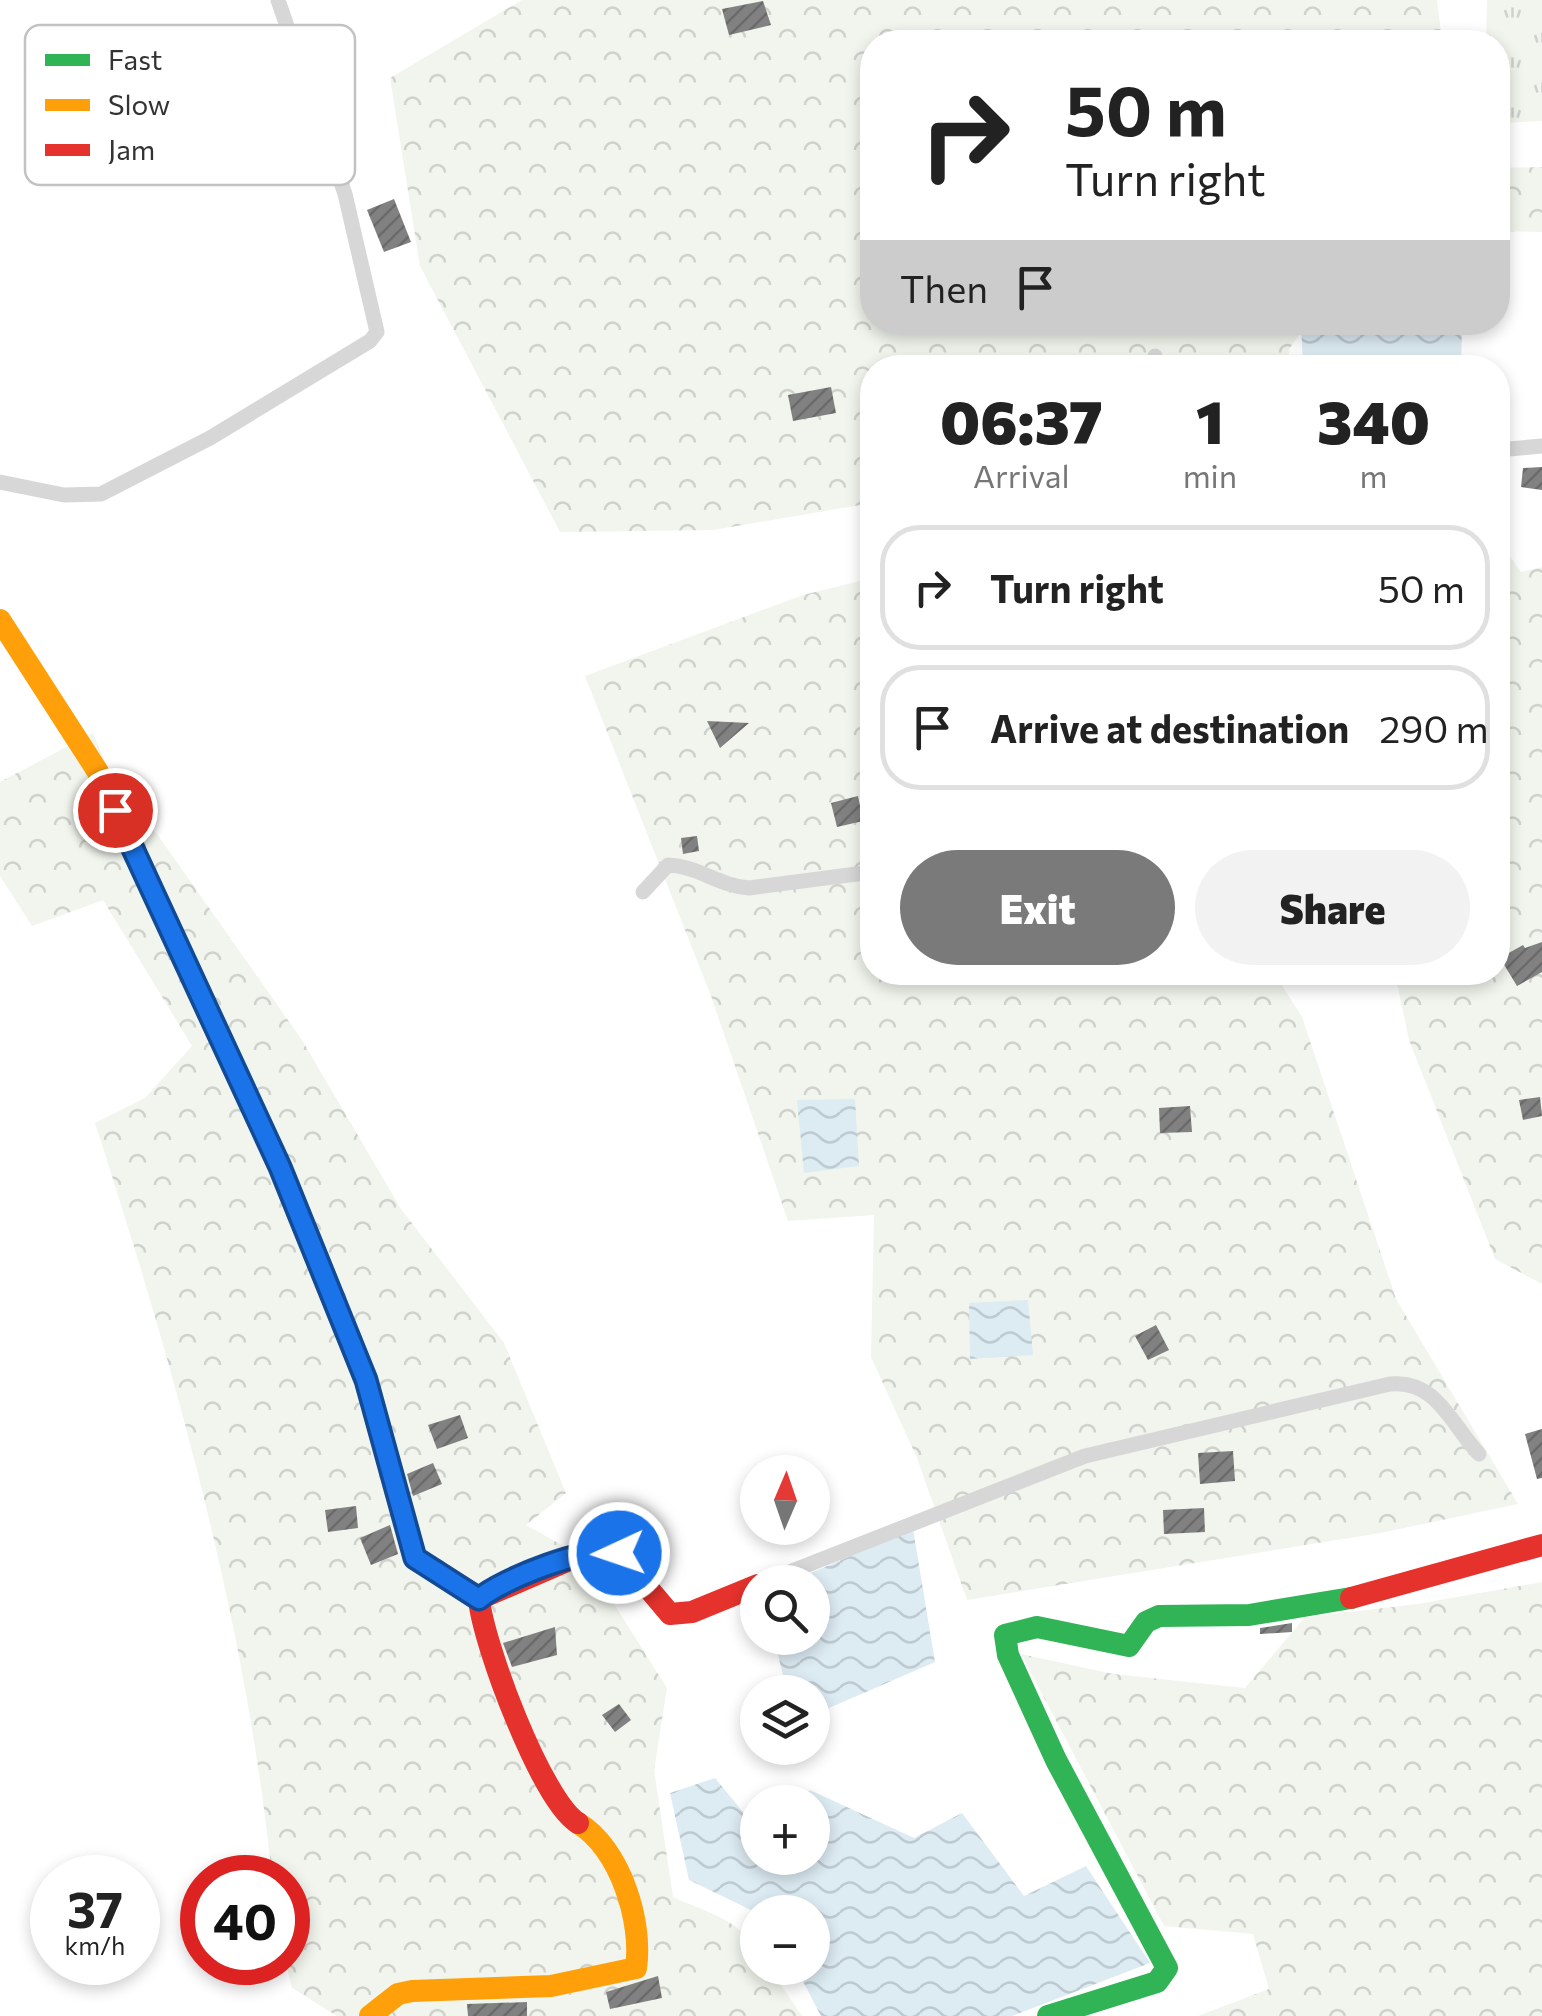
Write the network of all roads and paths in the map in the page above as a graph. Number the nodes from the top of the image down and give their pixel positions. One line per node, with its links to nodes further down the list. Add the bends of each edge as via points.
1 (278, 0): 2 (street)
2 (287, 25)
3 (342, 185): 6 (street, via 377,332 370,342 101,494 81,497)
4 (1542, 446): 5 (street)
5 (1510, 449)
6 (0, 482)
7 (0, 620): 14 (street, via 98,772 280,1167 366,1380 415,1558)
8 (860, 874): 9 (street, via 749,888 668,865)
9 (644, 892)
10 (1479, 1454): 12 (street, via 1426,1388 1390,1384 1085,1456)
11 (1542, 1545): 16 (street, via 1344,1600 1249,1615 1159,1616 1129,1646 1105,1646 1054,1628 1005,1635 1056,1760 1167,1968 1157,1982)
12 (807, 1565)
13 (740, 1592): 14 (street, via 670,1614 626,1559 608,1548)
14 (479, 1599): 15 (street, via 502,1677 559,1808 594,1834 616,1870 638,1962 629,1974 594,1981 412,1991)
15 (370, 2016)
16 (1048, 2016)

